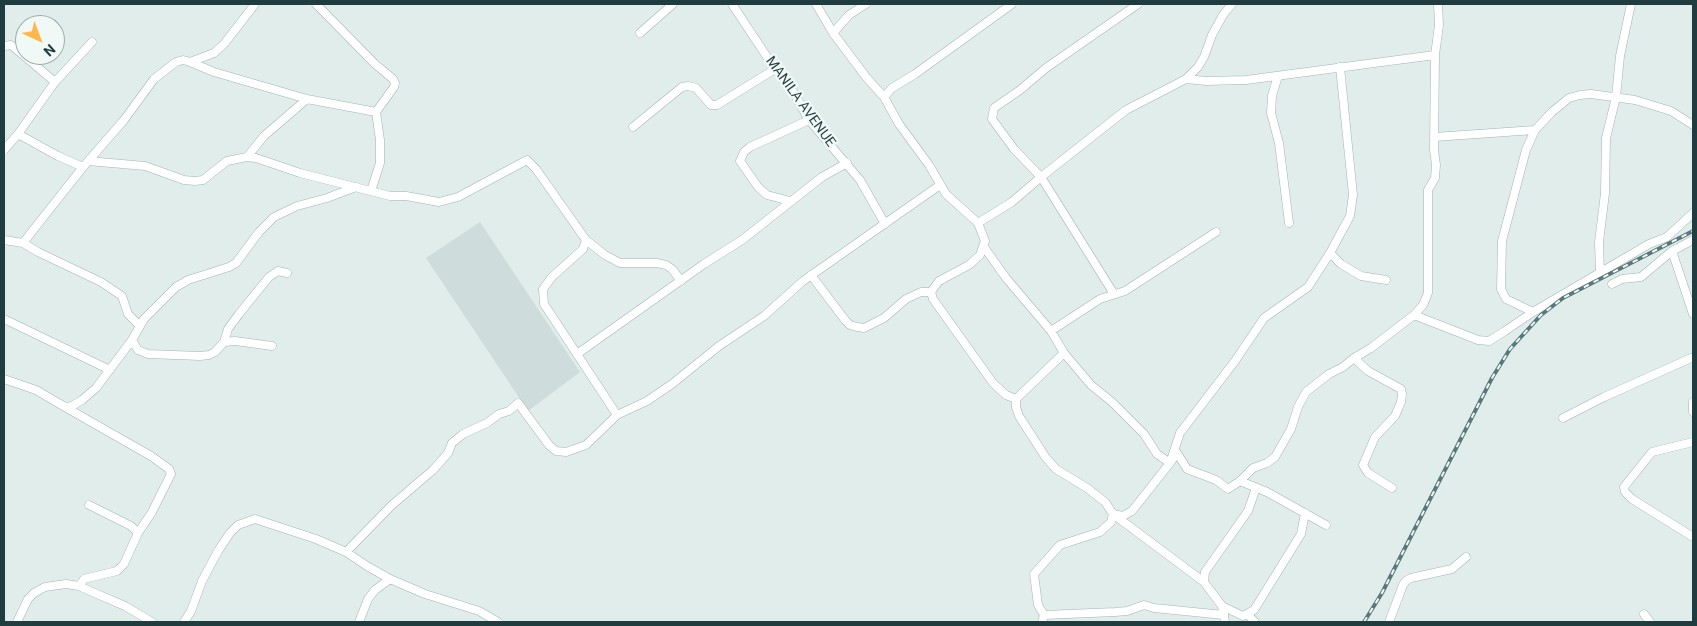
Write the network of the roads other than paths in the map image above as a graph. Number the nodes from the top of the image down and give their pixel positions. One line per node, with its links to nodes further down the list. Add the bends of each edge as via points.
1 (256, 4): 17 (street, via 214,53)
2 (316, 4): 26 (street, via 393,80 394,87)
3 (673, 4): 12 (street)
4 (732, 4): 19 (street, MANILA AVENUE)
5 (816, 4): 13 (street)
6 (866, 4): 13 (street, via 849,15)
7 (1012, 4): 23 (street)
8 (1138, 4): 37 (street, via 994,108 992,119 1014,149)
9 (1232, 4): 21 (street, via 1215,28 1198,67)
10 (1438, 4): 16 (street, via 1440,26)
11 (1631, 4): 24 (street)
12 (640, 33)
13 (833, 33): 23 (street)
14 (92, 42): 22 (street)
15 (4, 46): 22 (street, via 16,49)
16 (1435, 55): 18 (street); 32 (street)
17 (190, 62): 25 (street); 36 (street, via 176,62 154,79 124,120)
18 (1340, 67): 20 (street); 53 (street, via 1353,194 1350,216)
19 (775, 69): 27 (street, MANILA AVENUE); 29 (street, via 717,105 711,105 696,88 682,87)
20 (1278, 76): 21 (street, via 1246,80); 44 (street, via 1271,113 1279,143)
21 (1186, 79): 37 (street, via 1126,110)
22 (55, 82): 31 (street)
23 (884, 96): 38 (street)
24 (1616, 96): 28 (street, via 1671,111); 30 (street, via 1591,94 1569,98); 55 (street, via 1606,138)
25 (307, 99): 26 (street); 34 (street, via 264,136)
26 (376, 112): 40 (street, via 380,164)
27 (809, 120): 35 (street, MANILA AVENUE); 41 (street, via 750,147 740,161 767,195)
28 (1693, 125)
29 (633, 127)
30 (1535, 130): 32 (street); 62 (street, via 1526,150 1502,241 1501,289 1506,299)
31 (18, 134): 33 (street); 36 (street, via 58,156)
32 (1434, 137): 64 (street, via 1435,178 1428,190 1428,293)
33 (4, 150)
34 (247, 157): 36 (street, via 228,161 202,180 194,181 145,166); 39 (street)
35 (847, 163): 41 (street, via 822,177); 45 (street, MANILA AVENUE)
36 (85, 164): 50 (street)
37 (1041, 177): 43 (street, via 1012,202); 61 (street)
38 (940, 185): 43 (street); 45 (street)
39 (356, 187): 40 (street); 66 (street, via 297,206 274,218 236,263 176,287)
40 (371, 191): 48 (street, via 439,202 449,200 527,160)
41 (790, 202): 58 (street, via 742,240)
42 (1693, 213): 55 (street, via 1667,237)
43 (978, 223): 51 (street)
44 (1289, 223)
45 (885, 224): 56 (street)
46 (1216, 232): 61 (street, via 1124,292)
47 (4, 240): 50 (street)
48 (586, 240): 58 (street, via 605,256 620,263 666,265); 72 (street, via 583,249 542,288 544,304)
49 (1693, 240): 52 (street)
50 (23, 243): 66 (street, via 117,292 122,296 128,314)
51 (984, 247): 60 (street, via 969,265 945,277); 67 (street)
52 (1672, 250): 59 (street, via 1641,277 1622,279); 63 (street)
53 (1330, 253): 57 (street, via 1361,276); 84 (street, via 1308,287 1264,318 1180,433)
54 (286, 273): 69 (street, via 278,271 269,277 228,330)
55 (1600, 273): 62 (street)
56 (811, 275): 60 (street, via 850,325 864,328 884,318 906,299 921,292); 81 (street, via 764,316 718,346 672,384 648,401)
57 (1386, 280)
58 (681, 281): 72 (street)
59 (1612, 284)
60 (931, 292): 77 (street, via 992,383)
61 (1114, 294): 67 (street, via 1100,299)
62 (1533, 312): 64 (street, via 1489,340 1478,340)
63 (1693, 314)
64 (1414, 315): 73 (street)
65 (4, 319): 75 (street)
66 (139, 325): 68 (street)
67 (1051, 331): 71 (street)
68 (132, 340): 69 (street, via 143,353 168,355 208,355); 75 (street)
69 (224, 342): 70 (street, via 235,340)
70 (272, 346)
71 (1064, 353): 77 (street); 84 (street, via 1091,385 1144,434 1157,454)
72 (577, 354): 81 (street)
73 (1354, 358): 85 (street, via 1306,392 1275,457 1267,464 1253,468); 87 (street, via 1401,389 1401,402 1395,416 1375,437 1363,465 1368,473)
74 (1693, 358): 82 (street)
75 (110, 370): 79 (street, via 82,400)
76 (4, 378): 79 (street, via 36,390)
77 (1016, 399): 90 (street, via 1019,416 1046,458 1056,469 1105,502)
78 (1693, 402): 80 (street)
79 (65, 407): 92 (street, via 169,469 171,474)
80 (1693, 412)
81 (617, 415): 94 (street, via 586,445 566,452 556,451 518,403 452,443 434,470 392,504)
82 (1563, 418)
83 (1693, 442): 93 (street, via 1652,452 1624,487 1632,498)
84 (1170, 463): 85 (street, via 1177,453 1191,472 1216,480 1228,489); 90 (street, via 1132,512 1123,516)
85 (1240, 482): 86 (street)
86 (1256, 488): 89 (street); 97 (street, via 1248,510 1205,572)
87 (1392, 488)
88 (89, 505): 92 (street, via 131,526)
89 (1305, 513): 91 (street); 101 (street, via 1301,534)
90 (1113, 514): 97 (street); 102 (street, via 1111,522 1100,532 1060,545 1034,574)
91 (1326, 525)
92 (138, 533): 98 (street, via 121,568 84,579)
93 (1693, 537)
94 (346, 552): 96 (street); 106 (street, via 274,524 255,519 247,521 230,533 218,551)
95 (1466, 556): 110 (street, via 1452,569 1406,581)
96 (390, 578): 107 (street, via 368,599); 108 (street, via 425,594 479,611)
97 (1204, 582): 99 (street)
98 (79, 586): 104 (street, via 55,584 34,593); 105 (street)
99 (1222, 606): 101 (street, via 1243,616); 103 (street)
100 (1644, 614): 111 (street)
101 (1248, 615): 109 (street)
102 (1043, 618): 103 (street, via 1127,611 1144,605)
103 (1224, 619)
104 (17, 622)
105 (152, 622)
106 (184, 622)
107 (358, 622)
108 (498, 622)
109 (1255, 622)
110 (1389, 622)
111 (1650, 622)

